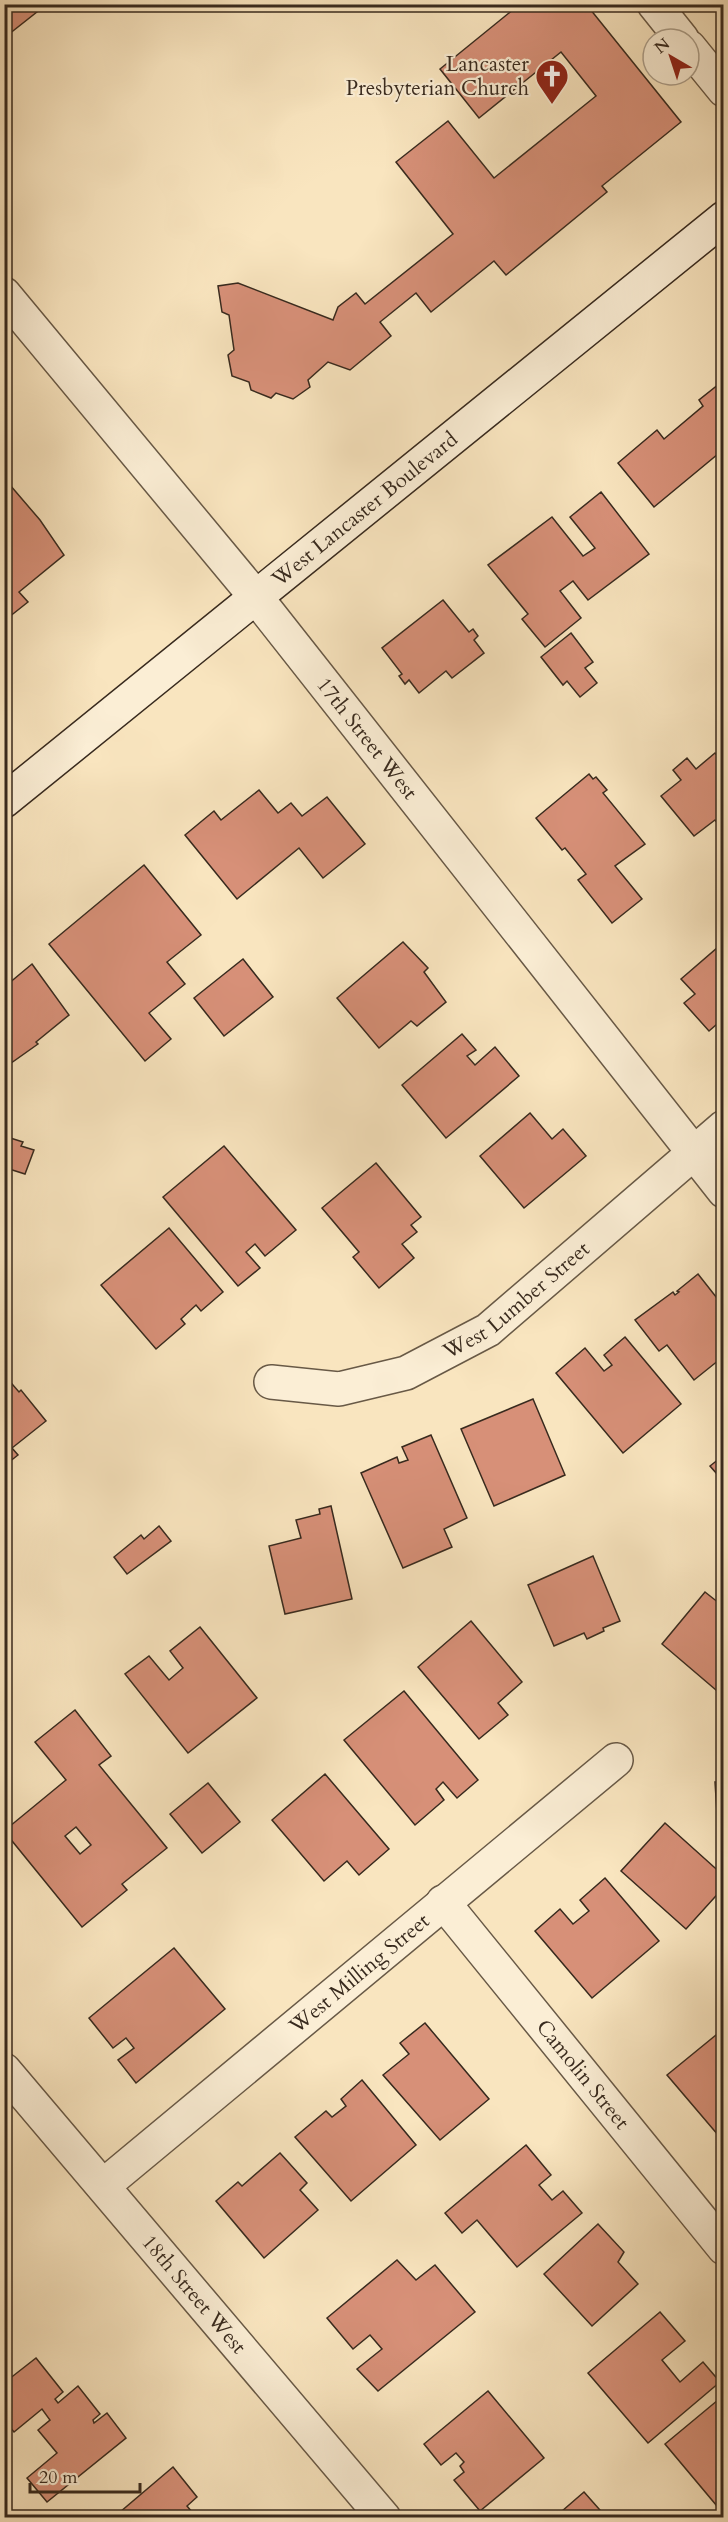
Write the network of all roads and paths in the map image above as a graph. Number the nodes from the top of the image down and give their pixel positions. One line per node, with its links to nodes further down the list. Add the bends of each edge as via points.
1 (654, 4): 2 (street)
2 (672, 27)
3 (701, 62): 4 (street)
4 (723, 90)
5 (723, 218): 7 (street, West Lancaster Boulevard)
6 (4, 294): 7 (street, 17th Street West)
7 (255, 596): 8 (street, West Lancaster Boulevard); 10 (street, 17th Street West)
8 (4, 801)
9 (723, 1127): 10 (street, West Lumber Street)
10 (692, 1153): 11 (street, 17th Street West); 12 (street, West Lumber Street, via 488,1330 406,1373 339,1389)
11 (723, 1191)
12 (271, 1382)
13 (616, 1760): 14 (street, West Milling Street)
14 (443, 1902): 16 (street, West Milling Street); 17 (street, Camolin Street)
15 (4, 2070): 16 (street, 18th Street West)
16 (103, 2186): 18 (street, 18th Street West)
17 (721, 2241)
18 (384, 2517)

